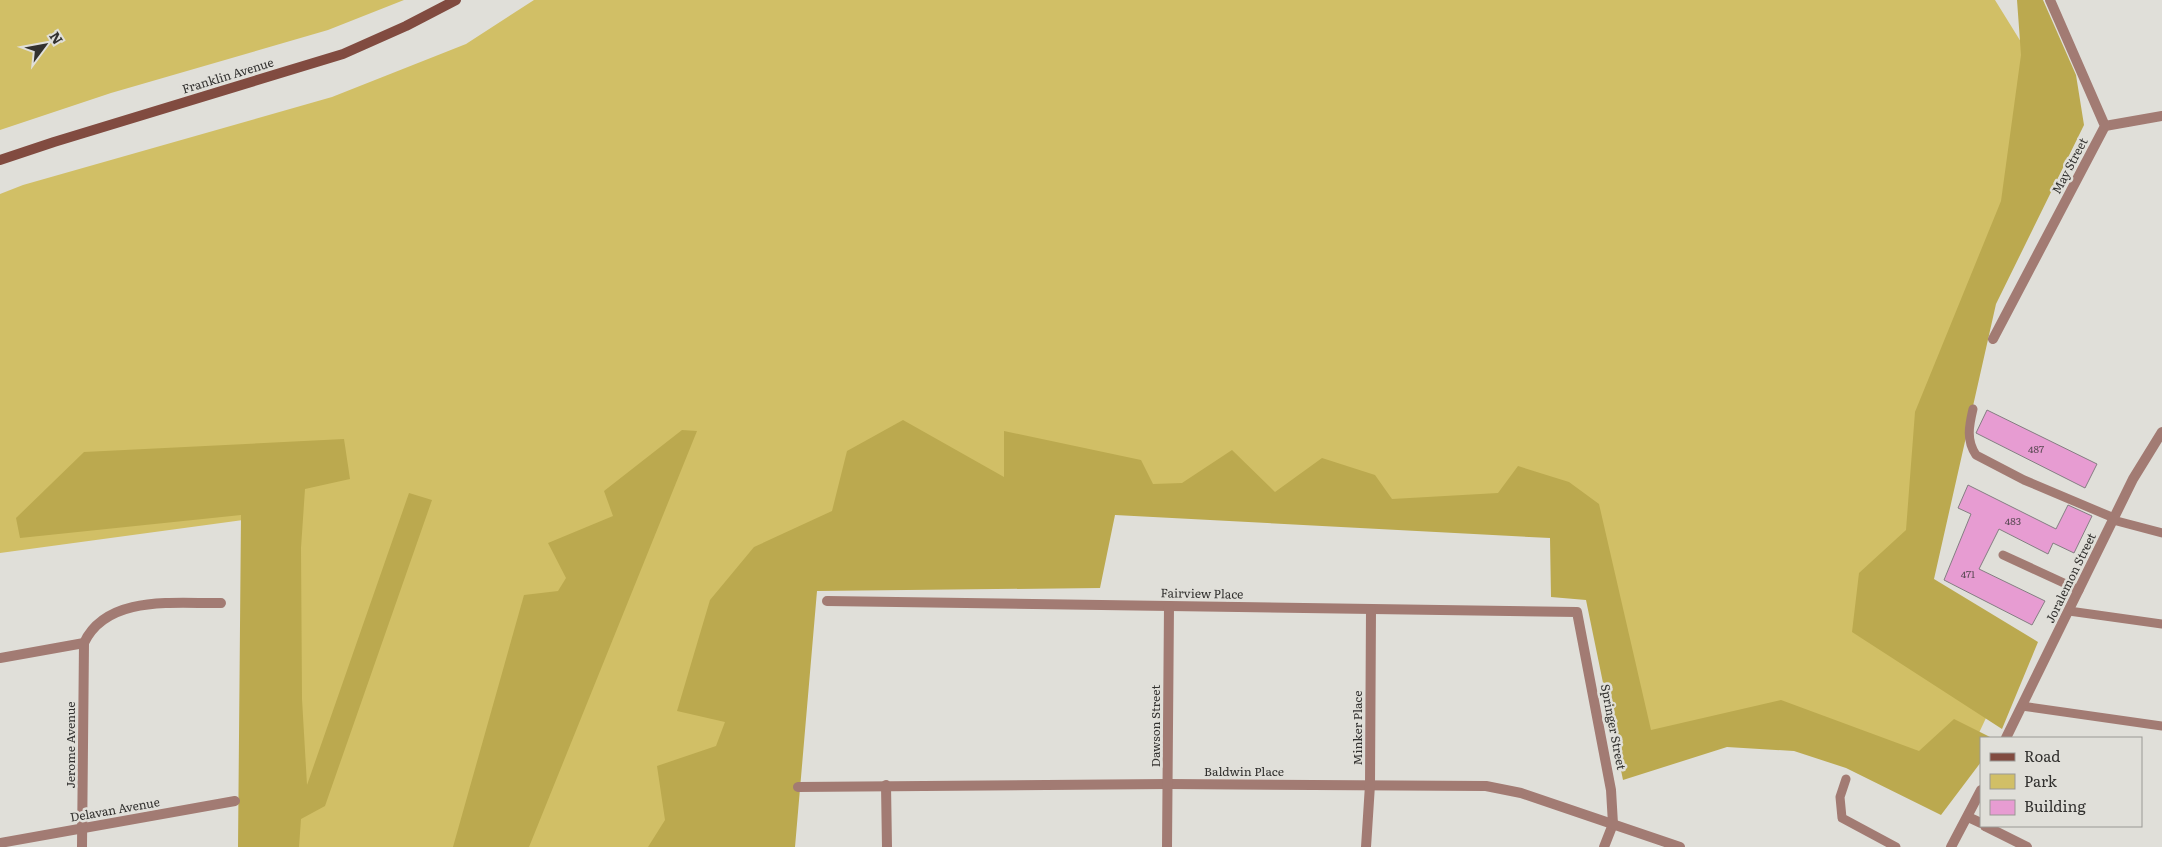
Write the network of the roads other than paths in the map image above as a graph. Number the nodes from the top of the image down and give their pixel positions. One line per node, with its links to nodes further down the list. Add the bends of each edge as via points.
1 (456, 0): 5 (main road, Franklin Avenue, via 343,54)
2 (2050, 0): 4 (street)
3 (2162, 116): 4 (street)
4 (2105, 126): 6 (street, May Street)
5 (0, 160)
6 (1993, 339)
7 (1973, 409): 9 (lane, via 1968,431 1976,455)
8 (2162, 432): 9 (street, Joralemon Street)
9 (2114, 519): 10 (lane); 12 (street, Joralemon Street)
10 (2162, 533)
11 (2003, 555): 12 (lane)
12 (2079, 590): 17 (street, Joralemon Street)
13 (827, 601): 15 (street, Fairview Place)
14 (221, 603): 20 (street, via 147,604 122,610 98,622)
15 (1169, 606): 16 (street, Fairview Place); 26 (street, Dawson Street)
16 (1371, 610): 18 (street, Fairview Place); 28 (street, Minker Place)
17 (2069, 611): 19 (lane); 22 (street, Joralemon Street)
18 (1577, 612): 34 (street, Springer Street, via 1609,771)
19 (2162, 624)
20 (84, 643): 21 (street); 36 (street, Jerome Avenue)
21 (0, 658)
22 (2022, 706): 23 (lane); 24 (street, Joralemon Street)
23 (2162, 726)
24 (2006, 737)
25 (1846, 779): 44 (lane, via 1840,797 1842,818)
26 (1168, 784): 27 (street, Baldwin Place); 28 (street, Baldwin Place); 40 (street, Dawson Street)
27 (886, 785): 29 (street, Baldwin Place); 39 (street)
28 (1370, 785): 34 (street, Baldwin Place, via 1505,789); 41 (street, Minker Place)
29 (798, 786)
30 (1980, 792): 32 (street)
31 (235, 801): 36 (street, Delavan Avenue)
32 (1968, 817): 33 (street); 45 (street)
33 (1980, 823)
34 (1613, 824): 42 (street, Springer Street); 43 (street, Baldwin Place)
35 (1987, 827): 46 (street)
36 (83, 829): 37 (street, Delavan Avenue); 38 (street, Jerome Avenue)
37 (0, 843)
38 (82, 847)
39 (887, 847)
40 (1167, 847)
41 (1366, 847)
42 (1604, 847)
43 (1680, 847)
44 (1896, 847)
45 (1951, 847)
46 (2026, 847)

